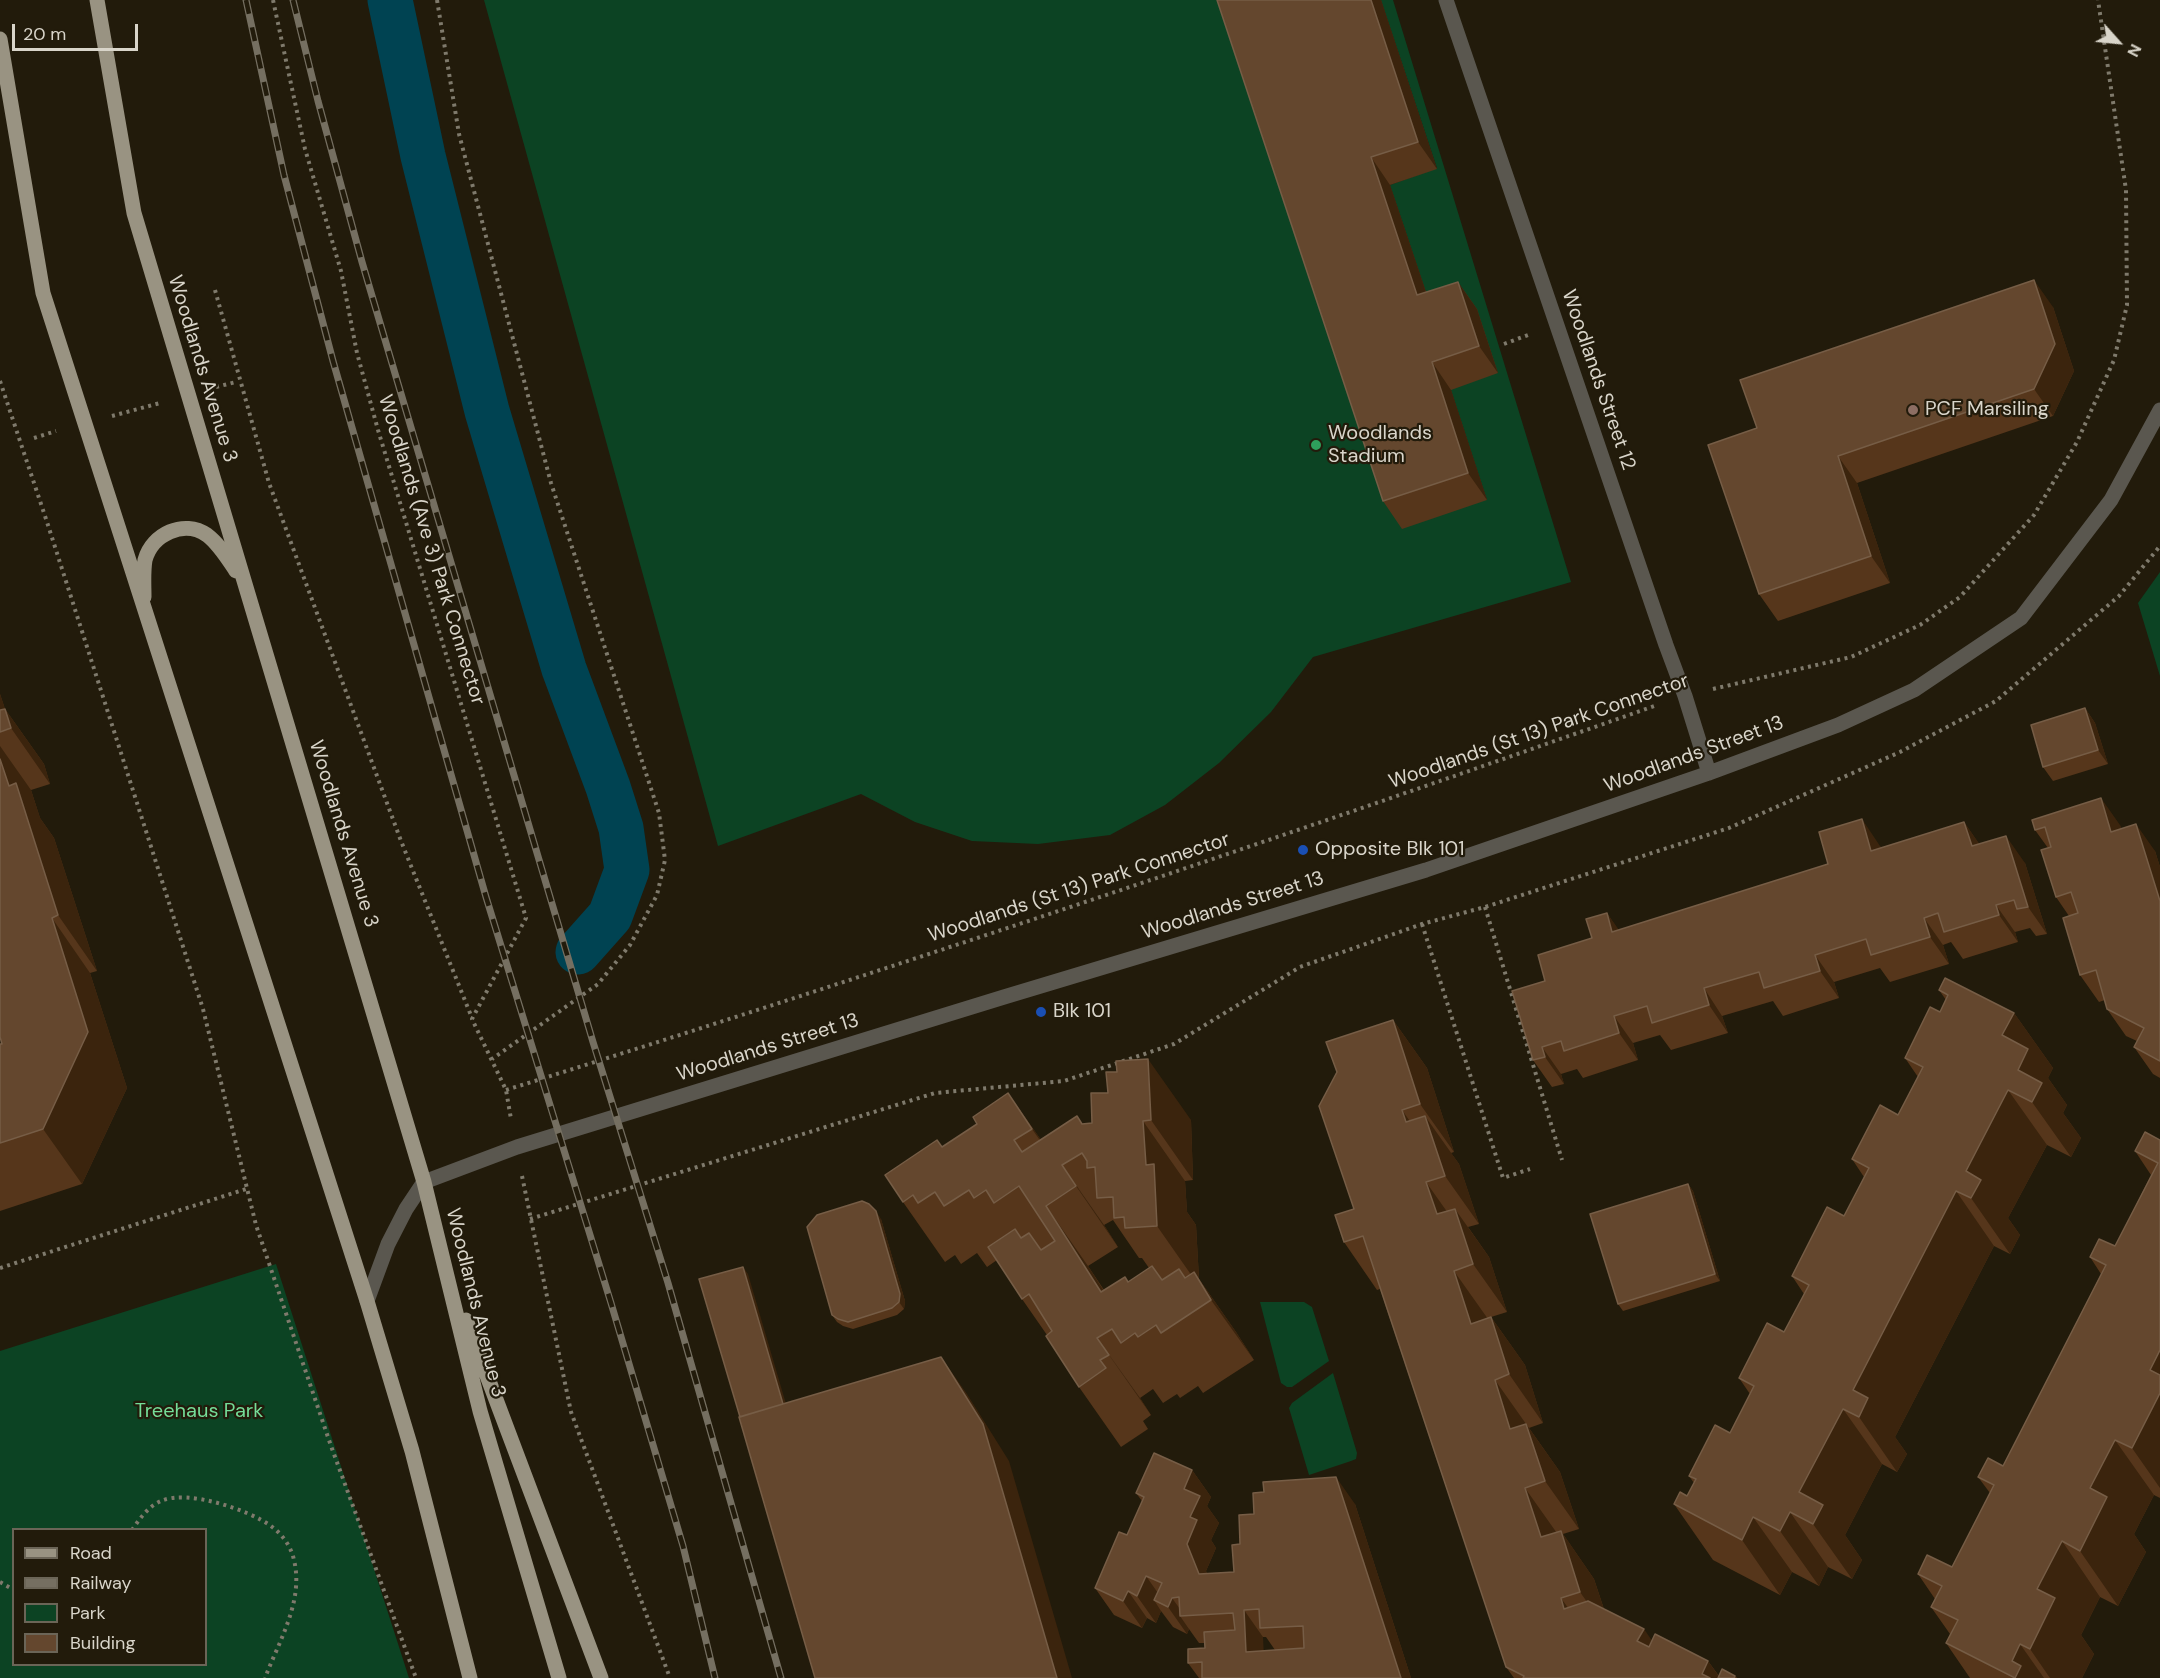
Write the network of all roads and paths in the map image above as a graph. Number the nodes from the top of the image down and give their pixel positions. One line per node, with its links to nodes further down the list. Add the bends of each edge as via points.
1 (97, 0): 19 (main road, Woodlands Avenue 3, via 134,213)
2 (273, 0): 25 (path, Woodlands (Ave 3) Park Connector, via 305,149 341,271 357,353 378,430 526,918)
3 (437, 0): 26 (path, via 459,134 542,450 659,813 665,860 657,895 641,925 598,984)
4 (1446, 0): 21 (street, Woodlands Street 12)
5 (2098, 0): 21 (path, Woodlands (St 13) Park Connector, via 2126,190 2127,305 2114,360 2072,451 2034,515 1960,597 1920,625 1851,657)
6 (0, 39): 20 (main road, via 43,293)
7 (215, 290): 25 (path, via 269,483 401,841)
8 (1534, 333): 9 (path)
9 (1504, 345)
10 (0, 381): 30 (path, via 203,1009)
11 (236, 382): 12 (path)
12 (213, 388)
13 (168, 400): 15 (path)
14 (2160, 410): 22 (street, Woodlands Street 13, via 2111,500 2021,618 1914,690 1838,725)
15 (101, 419)
16 (67, 428): 17 (path)
17 (34, 438)
18 (2160, 546): 23 (path, via 2119,596 1996,701 1900,752 1730,828)
19 (243, 580): 20 (main road, via 208,536 196,529 181,528 163,535 150,548 145,562); 29 (main road, Woodlands Avenue 3)
20 (144, 609): 33 (main road)
21 (1685, 696): 22 (street, Woodlands Street 12); 26 (path, Woodlands (St 13) Park Connector, via 1047,916 506,1090)
22 (1709, 773): 29 (street, Woodlands Street 13, via 1426,870 538,1141)
23 (1485, 907): 24 (path); 27 (path)
24 (1422, 924): 28 (path, via 1503,1178); 40 (path, via 1300,968 1174,1044 1064,1081 935,1093 530,1219 571,1412)
25 (472, 1019): 26 (path)
26 (492, 1059)
27 (1562, 1160)
28 (1530, 1169)
29 (424, 1182): 31 (main road, Woodlands Avenue 3); 33 (street, via 388,1244)
30 (246, 1189): 32 (path); 36 (path, via 331,1446)
31 (443, 1259): 38 (main road, Woodlands Avenue 3, via 480,1411); 39 (main road)
32 (0, 1268)
33 (367, 1301): 37 (main road, via 412,1451)
34 (133, 1528): 35 (path, via 162,1500 179,1497 246,1513 283,1537 294,1560 296,1594)
35 (265, 1678)
36 (416, 1678)
37 (470, 1678)
38 (559, 1678)
39 (602, 1678)
40 (670, 1678)

